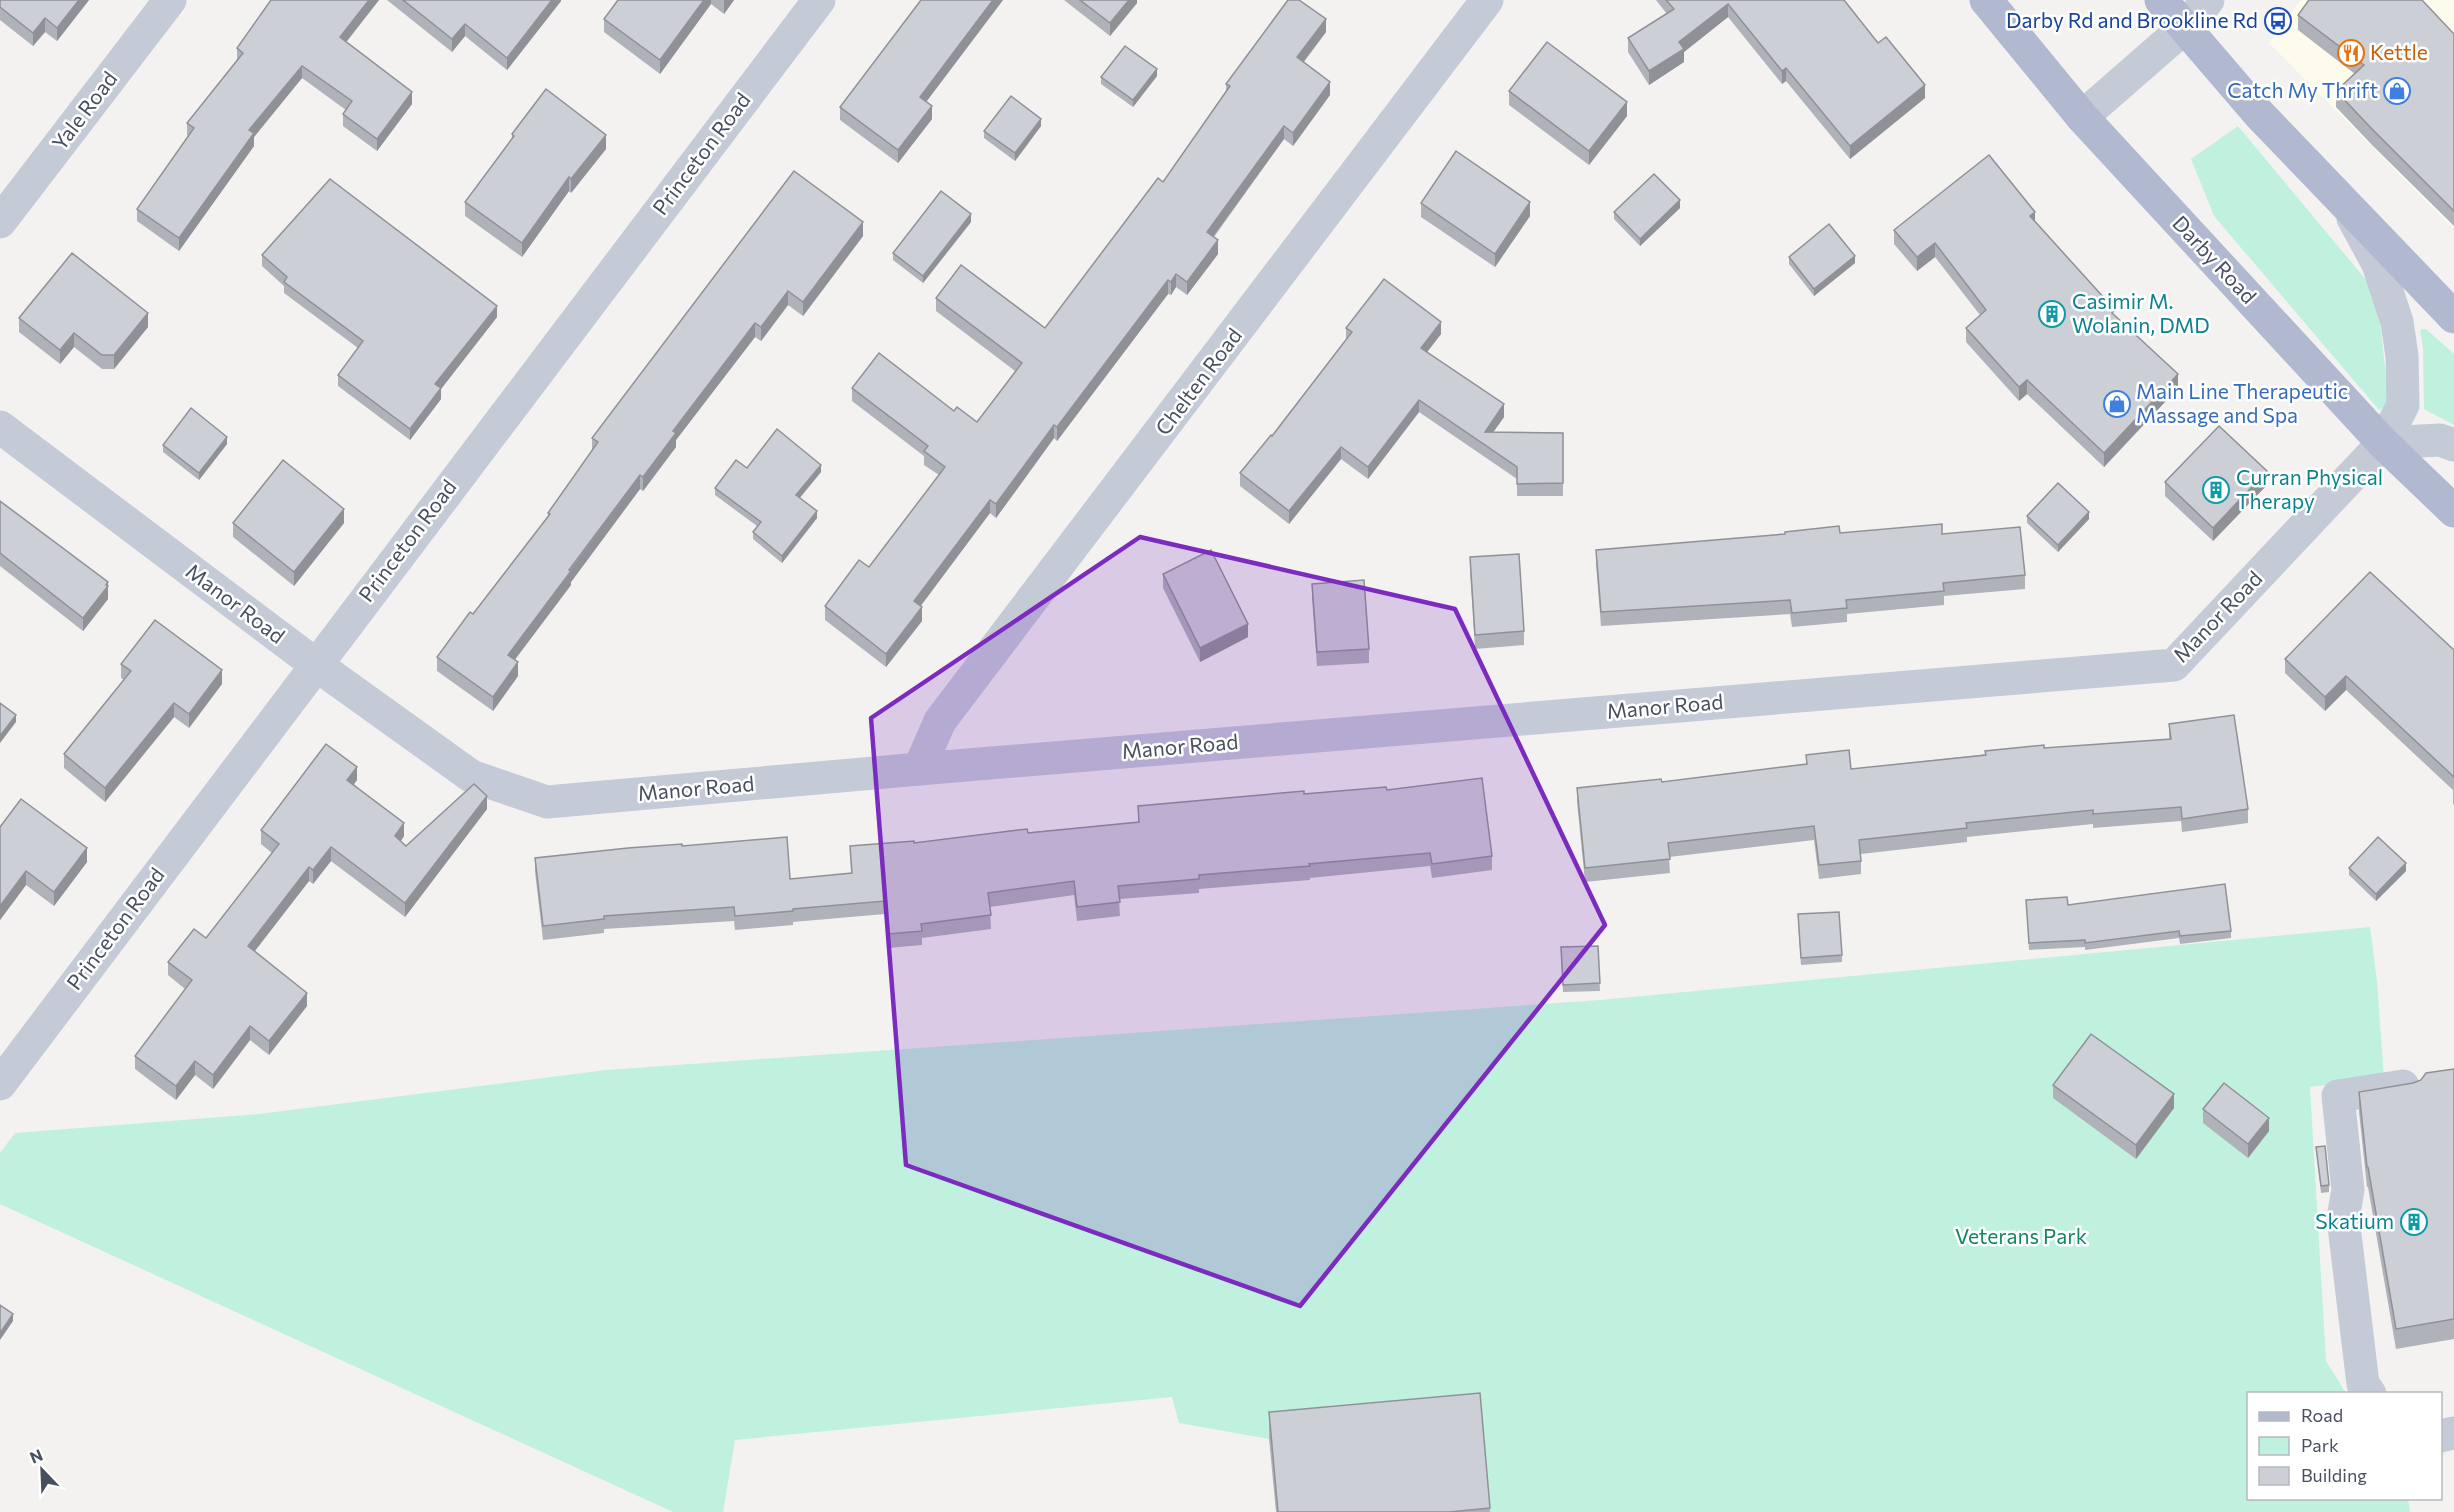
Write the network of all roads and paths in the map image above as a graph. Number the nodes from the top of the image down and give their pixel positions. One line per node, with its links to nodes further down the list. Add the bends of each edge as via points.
1 (170, 0): 10 (street, Yale Road)
2 (819, 0): 16 (street, Princeton Road)
3 (1487, 0): 17 (street, Chelten Road, via 940,721)
4 (1986, 0): 8 (main road, Darby Road)
5 (2161, 0): 7 (main road)
6 (2208, 0): 7 (street)
7 (2184, 28): 8 (street); 9 (main road)
8 (2082, 117): 13 (main road, Darby Road)
9 (2348, 208): 11 (main road); 13 (street, Manor Road, via 2378,264 2397,322 2403,405)
10 (0, 222)
11 (2454, 317)
12 (0, 427): 16 (street, Manor Road)
13 (2383, 443): 14 (street, via 2440,440); 15 (main road, Darby Road); 17 (street, Manor Road, via 2174,665)
14 (2454, 445)
15 (2454, 511)
16 (315, 664): 17 (street, Manor Road, via 471,776 547,802); 18 (street, Princeton Road)
17 (919, 769)
18 (0, 1084)
19 (2410, 1085): 20 (street, via 2338,1096 2348,1190 2343,1218 2363,1384)
20 (2369, 1392)

